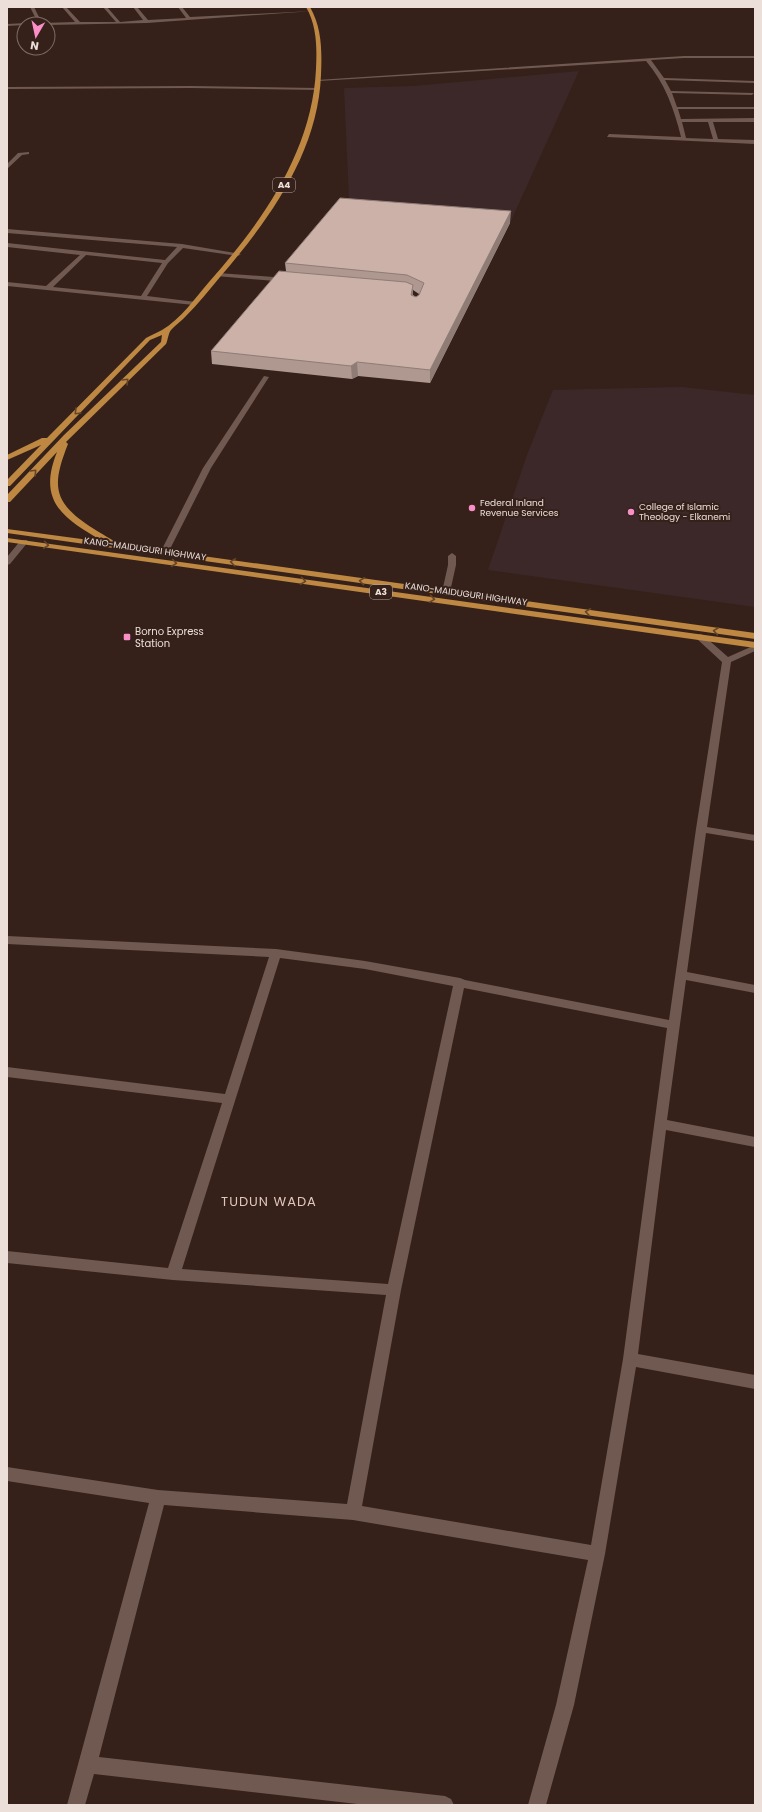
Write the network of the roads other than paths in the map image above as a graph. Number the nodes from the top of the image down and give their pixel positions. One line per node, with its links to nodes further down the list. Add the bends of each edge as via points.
1 (64, 7): 10 (street)
2 (105, 7): 8 (street)
3 (136, 7): 7 (street)
4 (180, 7): 6 (street)
5 (310, 9): 6 (street); 14 (highway, A4, via 319,51)
6 (189, 19): 7 (street)
7 (147, 22): 8 (street)
8 (119, 23): 10 (street)
9 (56, 24): 10 (street)
10 (79, 24)
11 (755, 57): 12 (street)
12 (647, 59): 13 (street); 14 (street)
13 (664, 79): 15 (street); 18 (street)
14 (318, 80): 17 (highway, A4)
15 (755, 82)
16 (7, 88): 17 (street)
17 (318, 89): 35 (highway, A4, via 311,125 297,158 269,211)
18 (671, 92): 19 (street); 20 (street)
19 (752, 94)
20 (675, 108): 21 (street); 24 (street)
21 (755, 108)
22 (710, 120): 23 (street); 24 (street); 27 (street)
23 (755, 120)
24 (680, 121): 26 (street)
25 (609, 136): 26 (street)
26 (684, 139): 27 (street)
27 (716, 140): 28 (street)
28 (755, 142)
29 (27, 153): 30 (street, via 20,154)
30 (7, 167)
31 (7, 231): 33 (street)
32 (7, 245): 34 (street)
33 (182, 246): 35 (street); 36 (street)
34 (85, 253): 36 (street); 40 (street)
35 (238, 254): 37 (highway, A4)
36 (166, 262): 41 (street)
37 (218, 275): 38 (street); 42 (highway, A4)
38 (296, 280)
39 (7, 284): 40 (street)
40 (48, 288): 41 (street)
41 (143, 297): 42 (street)
42 (194, 303): 43 (highway, A4)
43 (167, 330): 45 (highway, A4, one-way to 45, via 148,339); 46 (highway, A4, one-way to 43, via 164,343)
44 (266, 377): 54 (street, via 207,468)
45 (52, 436): 47 (highway); 48 (highway, A4)
46 (68, 437): 49 (highway, A4, one-way to 46); 53 (highway, via 56,466 53,486 57,500 67,513 85,527)
47 (7, 458)
48 (7, 484)
49 (7, 500)
50 (7, 531): 53 (highway, KANO-MAIDUGURI HIGHWAY / A3)
51 (7, 540): 52 (highway, KANO-MAIDUGURI HIGHWAY / A3)
52 (24, 542): 56 (street); 59 (highway, KANO-MAIDUGURI HIGHWAY / A3, one-way to 59)
53 (117, 546): 54 (highway, KANO-MAIDUGURI HIGHWAY / A3)
54 (164, 553): 57 (highway, KANO-MAIDUGURI HIGHWAY / A3, one-way to 54)
55 (452, 556): 57 (street)
56 (7, 562)
57 (446, 592): 58 (highway, KANO-MAIDUGURI HIGHWAY / A3, one-way to 57)
58 (755, 636)
59 (700, 637): 60 (highway, KANO-MAIDUGURI HIGHWAY / A3); 62 (street)
60 (755, 645)
61 (755, 648): 62 (street)
62 (727, 661): 63 (street)
63 (701, 829): 64 (street); 67 (street)
64 (755, 838)
65 (7, 940): 66 (street)
66 (276, 953): 68 (street, via 365,965); 72 (street)
67 (682, 975): 69 (street); 70 (street)
68 (460, 982): 70 (street); 77 (street)
69 (755, 989)
70 (674, 1025): 73 (street)
71 (7, 1072): 72 (street)
72 (229, 1099): 76 (street)
73 (660, 1124): 74 (street); 78 (street)
74 (755, 1142)
75 (7, 1257): 76 (street)
76 (173, 1274): 77 (street)
77 (394, 1290): 82 (street)
78 (630, 1359): 79 (street); 83 (street)
79 (755, 1382)
80 (7, 1474): 81 (street)
81 (158, 1497): 82 (street); 84 (street)
82 (353, 1512): 83 (street)
83 (597, 1554): 87 (street, via 565,1705)
84 (88, 1765): 85 (street); 86 (street)
85 (76, 1805)
86 (445, 1805)
87 (537, 1805)

